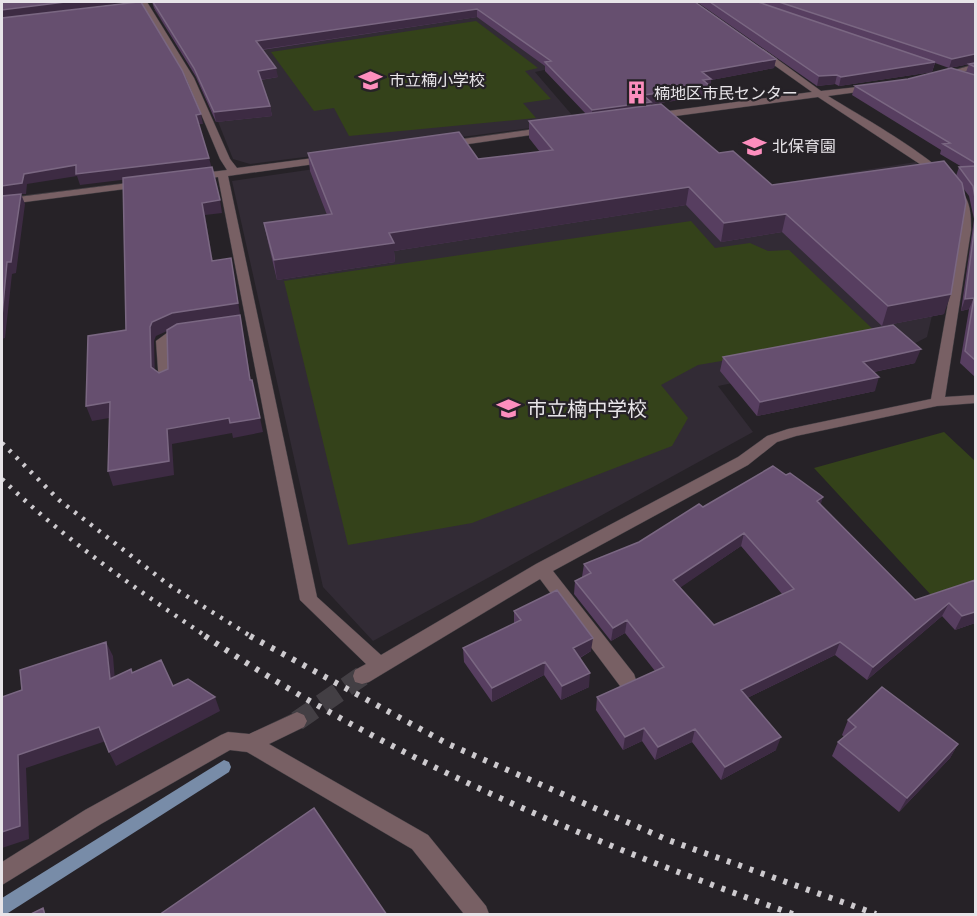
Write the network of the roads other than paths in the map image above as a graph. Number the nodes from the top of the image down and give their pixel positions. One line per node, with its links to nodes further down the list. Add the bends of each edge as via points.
1 (144, 3): 2 (street); 3 (street); 16 (street, via 190,78)
2 (157, 3)
3 (134, 6)
4 (755, 47): 11 (street)
5 (975, 66): 7 (street)
6 (937, 69): 7 (street)
7 (948, 73): 8 (street); 9 (street)
8 (926, 78)
9 (966, 79)
10 (883, 85): 11 (street)
11 (818, 93): 12 (street); 23 (street, via 942,174 967,207)
12 (641, 118)
13 (561, 129): 14 (street)
14 (432, 146)
15 (339, 158): 16 (street)
16 (228, 173): 17 (street); 25 (street, via 247,322 309,600)
17 (179, 179)
18 (157, 182): 19 (street)
19 (2, 202)
20 (197, 330): 21 (street, via 176,333 162,341)
21 (164, 381)
22 (975, 399): 23 (street)
23 (937, 402): 24 (street, via 772,439 743,461)
24 (542, 568): 25 (street); 27 (street)
25 (380, 666): 26 (street)
26 (362, 676)
27 (627, 680)
28 (297, 721): 29 (street)
29 (250, 743): 30 (street, via 228,741); 31 (street, via 420,842)
30 (2, 874)
31 (478, 915)

